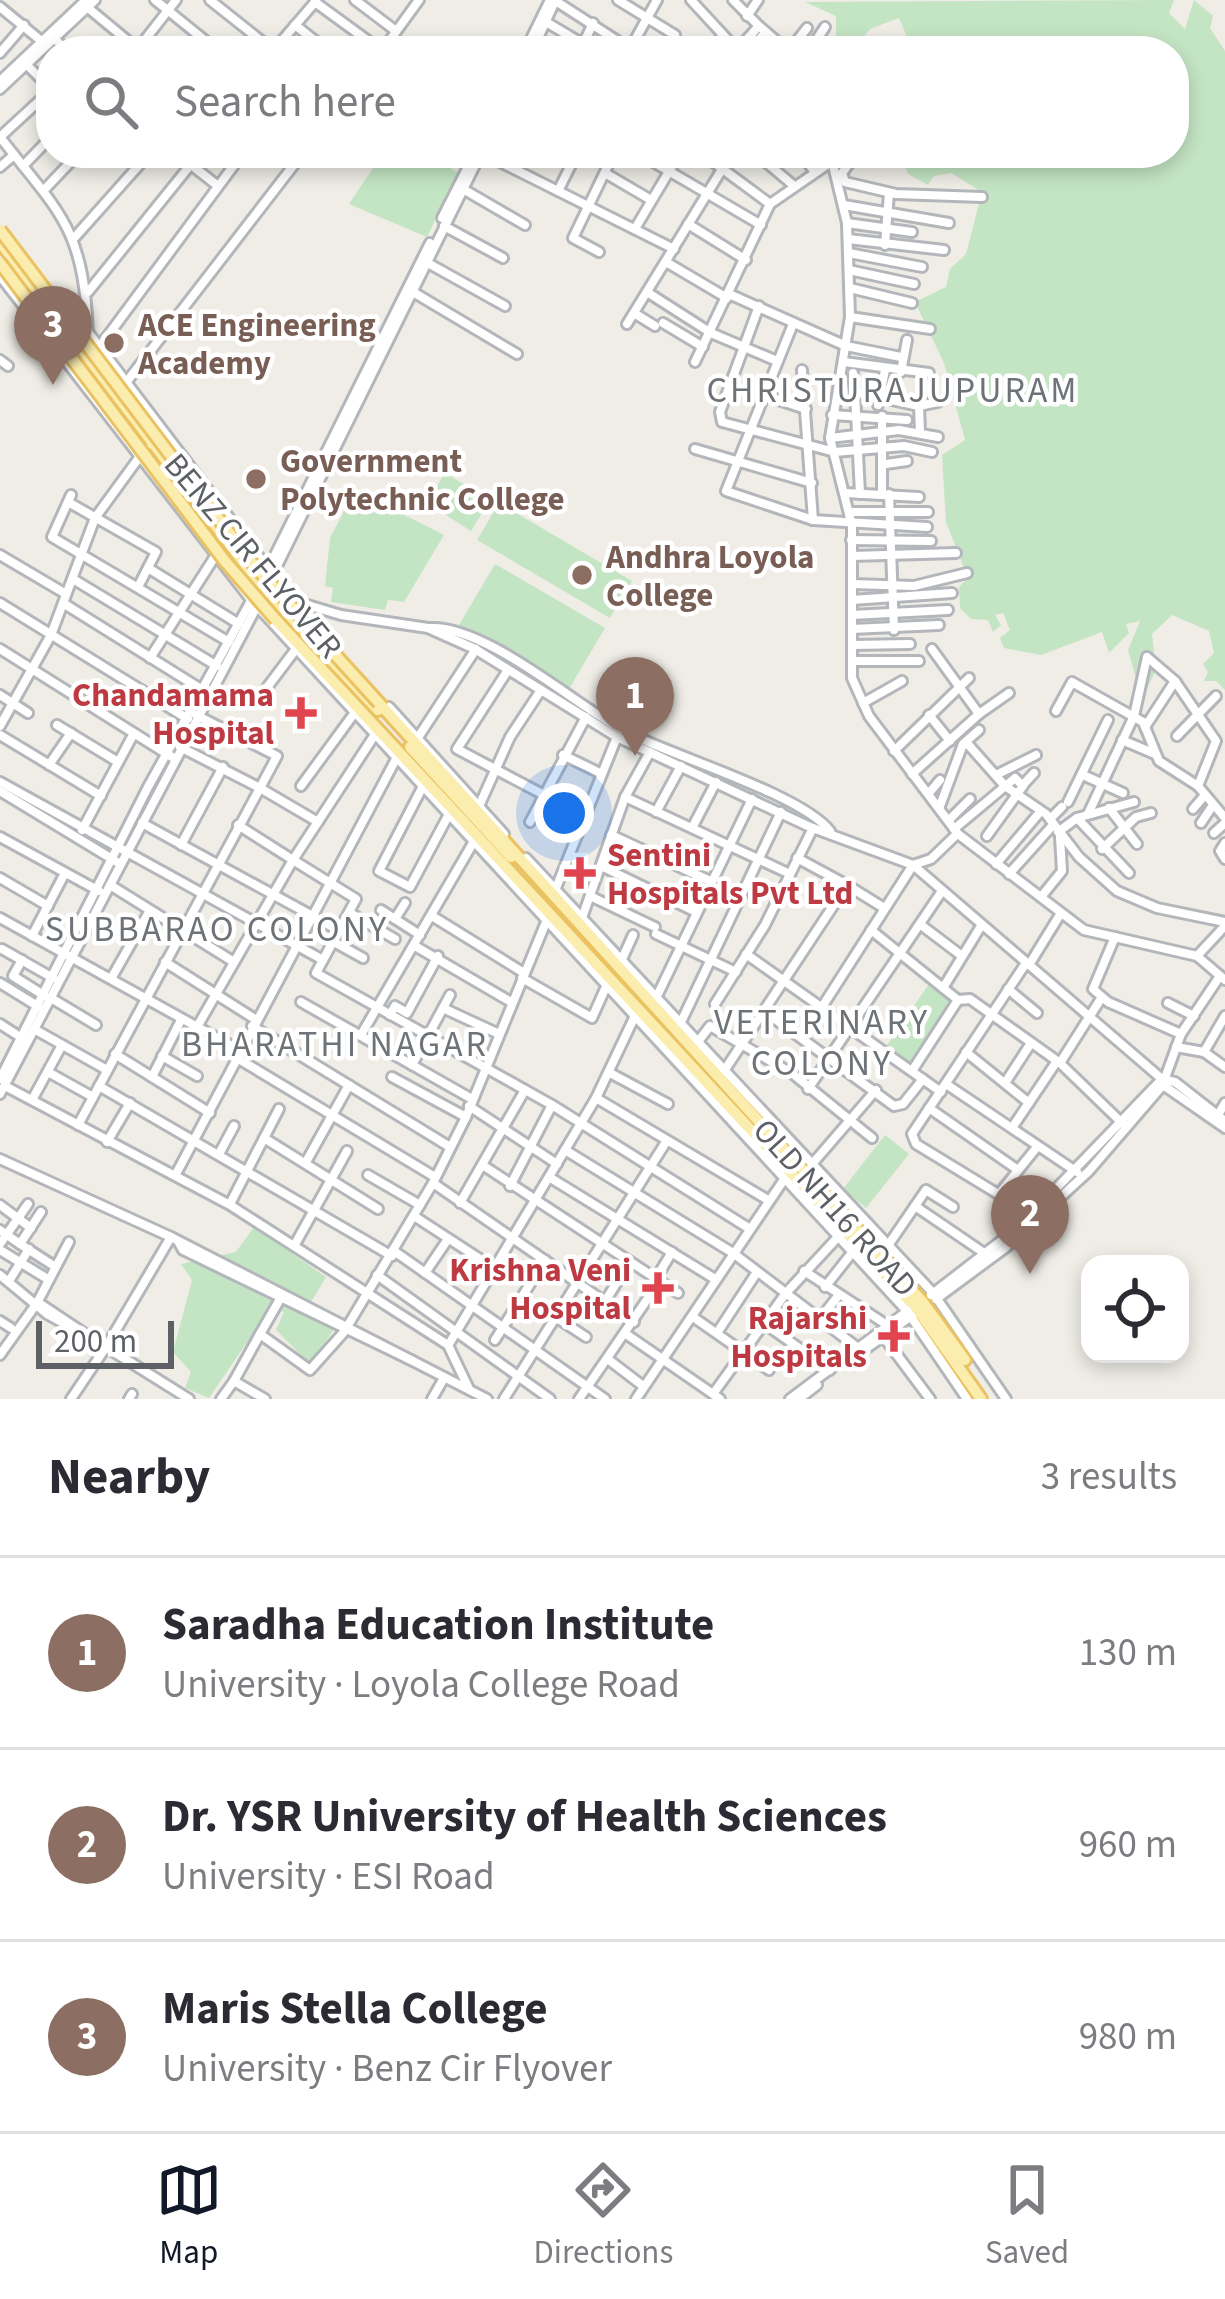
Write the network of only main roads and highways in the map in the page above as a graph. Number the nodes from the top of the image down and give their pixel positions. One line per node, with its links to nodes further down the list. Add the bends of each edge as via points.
1 (0, 226): 5 (main road, BENZ CIR FLYOVER, bridge, via 232,538)
2 (0, 242): 4 (main road, via 120,389)
3 (0, 260): 4 (main road, via 142,452); 6 (main road, BENZ CIR FLYOVER, bridge, via 224,560)
4 (261, 589): 7 (main road)
5 (526, 863): 7 (main road, OLD NH16 ROAD)
6 (518, 884): 7 (main road, OLD NH16 ROAD)
7 (564, 920): 8 (main road, OLD NH16 ROAD); 8 (main road, OLD NH16 ROAD)
8 (921, 1305): 9 (main road, OLD NH16 ROAD)
9 (985, 1399)

